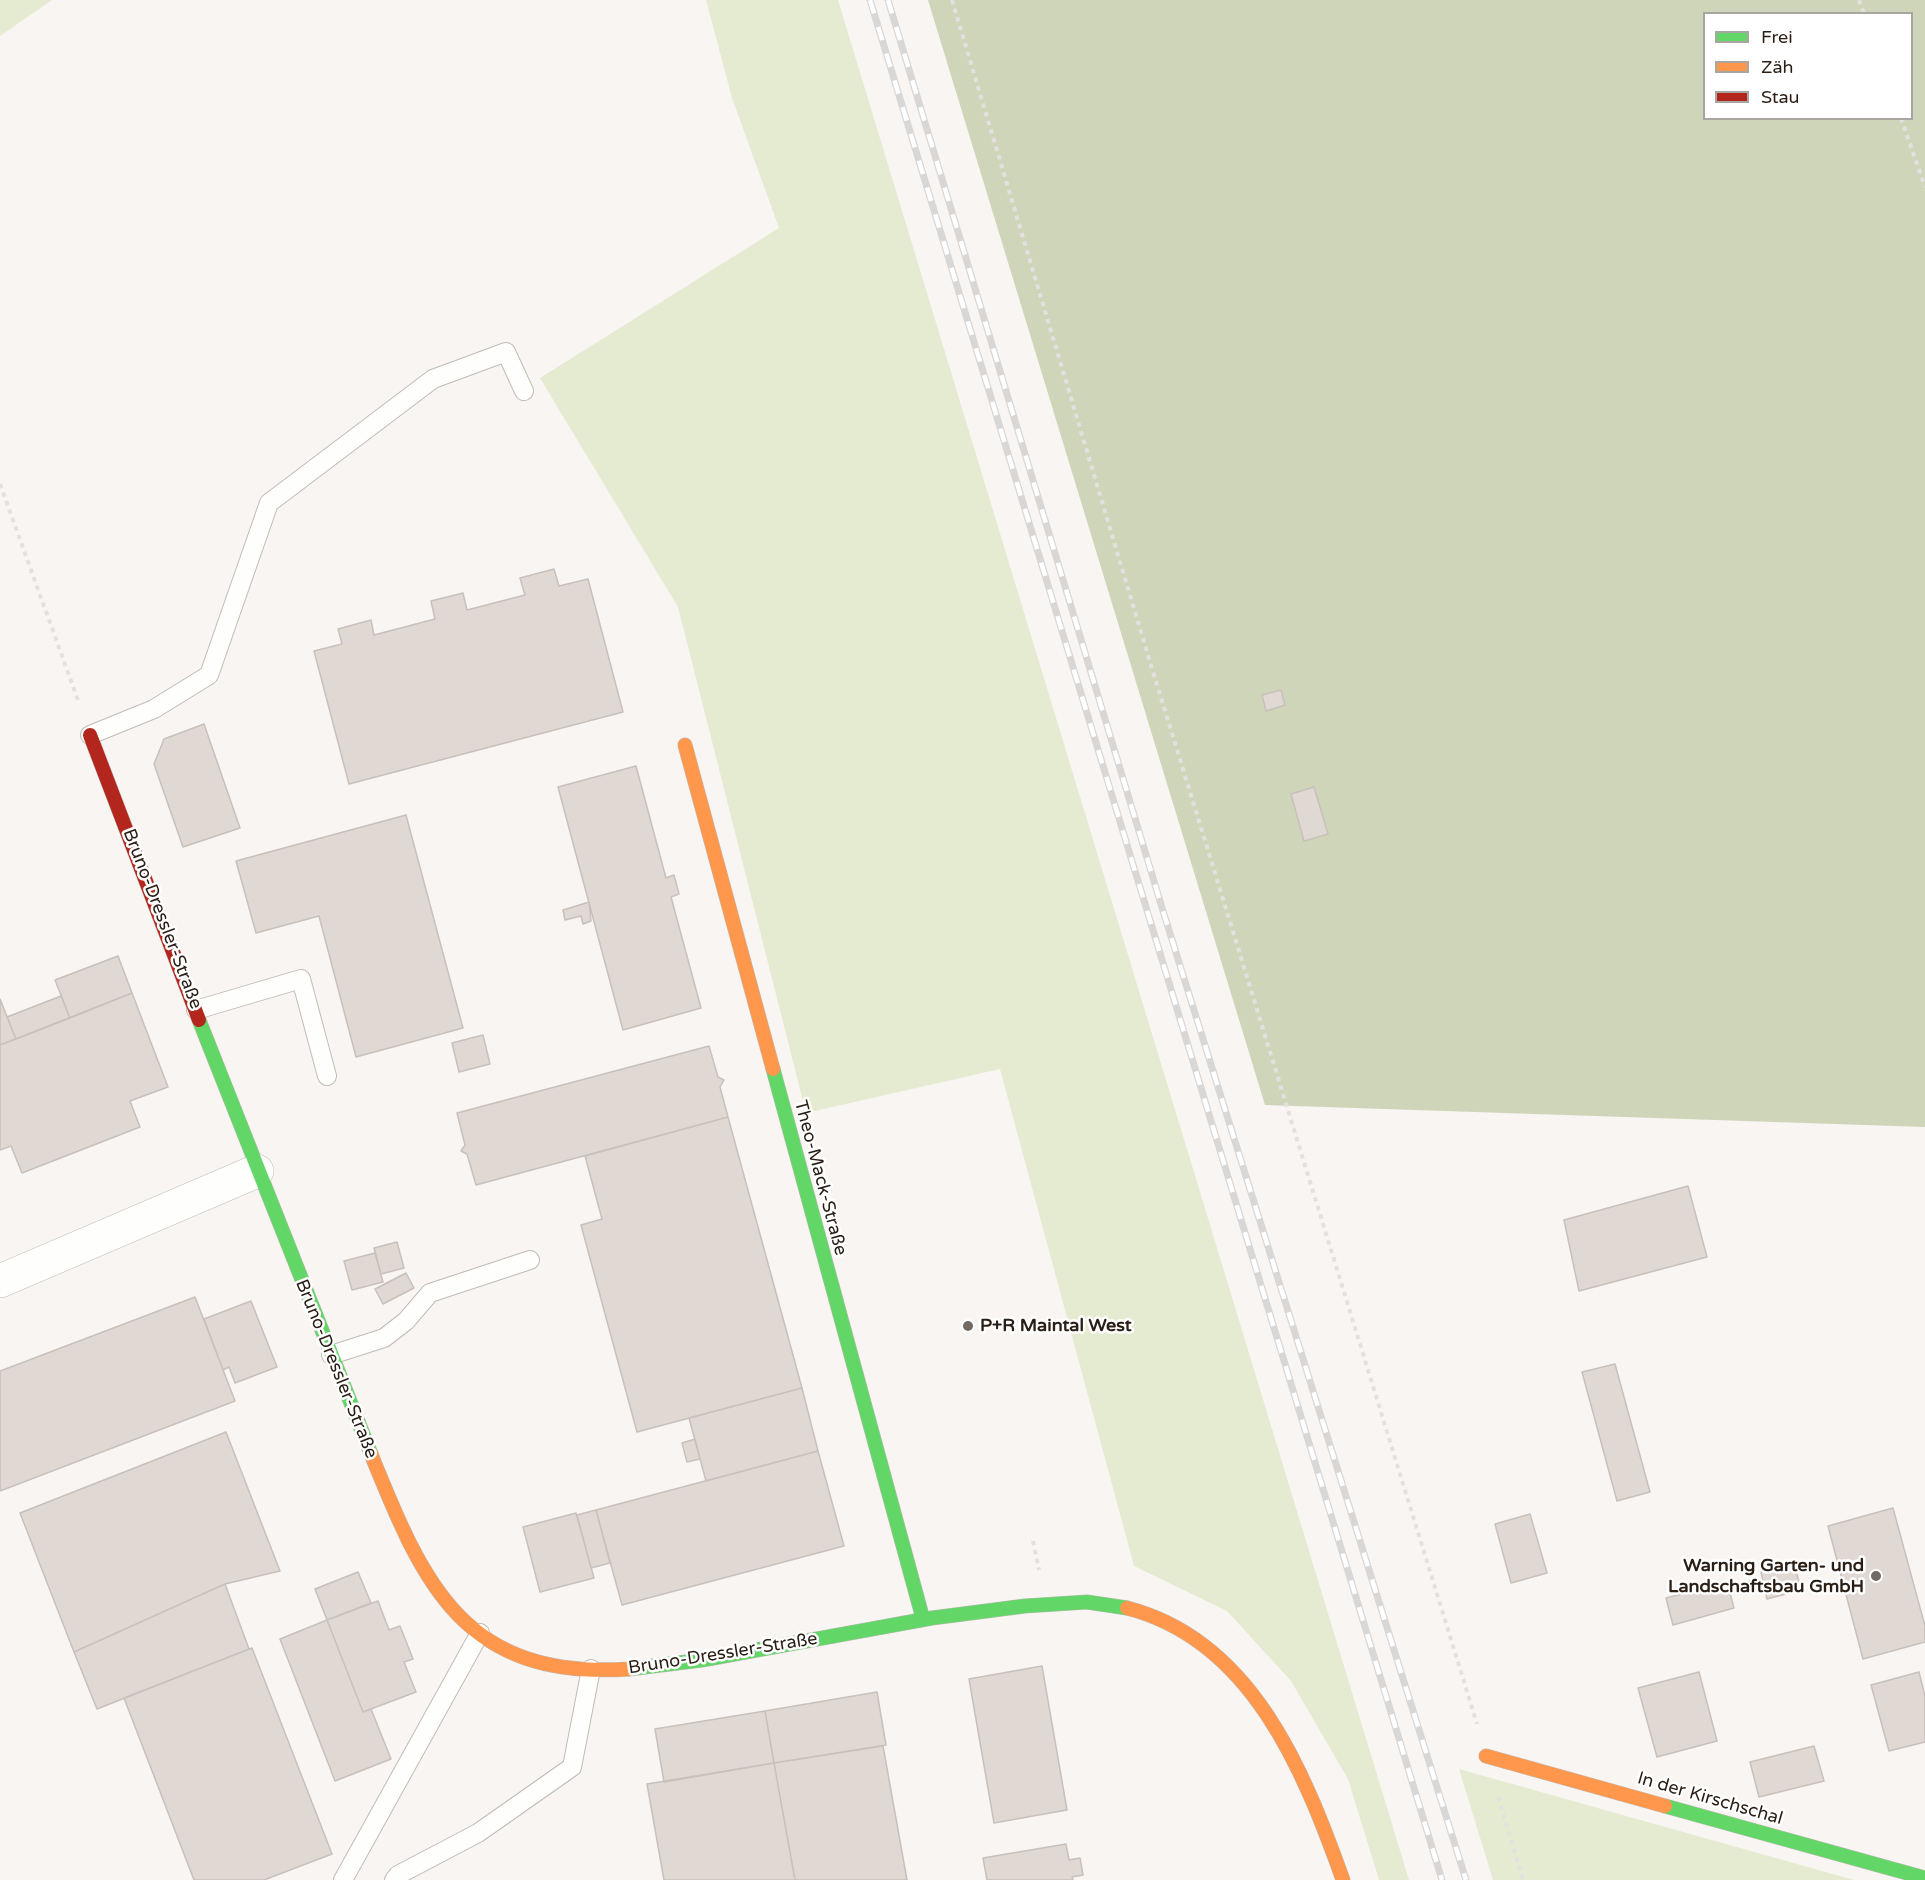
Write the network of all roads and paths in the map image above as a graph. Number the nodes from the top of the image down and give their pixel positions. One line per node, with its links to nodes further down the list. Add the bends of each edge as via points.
1 (952, 0): 17 (path, via 1150,662)
2 (1902, 120): 3 (path)
3 (1925, 187)
4 (524, 392): 6 (lane, via 506,352 433,379 269,503 209,675 154,709)
5 (0, 484): 6 (path)
6 (90, 735): 8 (street, Bruno-Dressler-Straße)
7 (685, 745): 14 (street, Theo-Mack-Straße)
8 (196, 1010): 9 (lane, via 301,979); 10 (street, Bruno-Dressler-Straße)
9 (327, 1076)
10 (256, 1171): 12 (street); 13 (street, Bruno-Dressler-Straße)
11 (530, 1260): 13 (lane, via 430,1293 384,1338)
12 (0, 1281)
13 (331, 1355): 15 (street, Bruno-Dressler-Straße, via 415,1560 438,1597)
14 (923, 1619): 16 (street, Bruno-Dressler-Straße, via 640,1670); 21 (street, Bruno-Dressler-Straße, via 1069,1602 1142,1613 1170,1626 1227,1665 1280,1730 1311,1792)
15 (480, 1633): 16 (street, Bruno-Dressler-Straße, via 505,1650 568,1668); 19 (lane)
16 (591, 1669): 20 (lane, via 572,1767 478,1833)
17 (1486, 1756): 18 (street, In der Kirschschal); 22 (path)
18 (1925, 1878)
19 (343, 1880)
20 (394, 1880)
21 (1343, 1880)
22 (1523, 1880)

